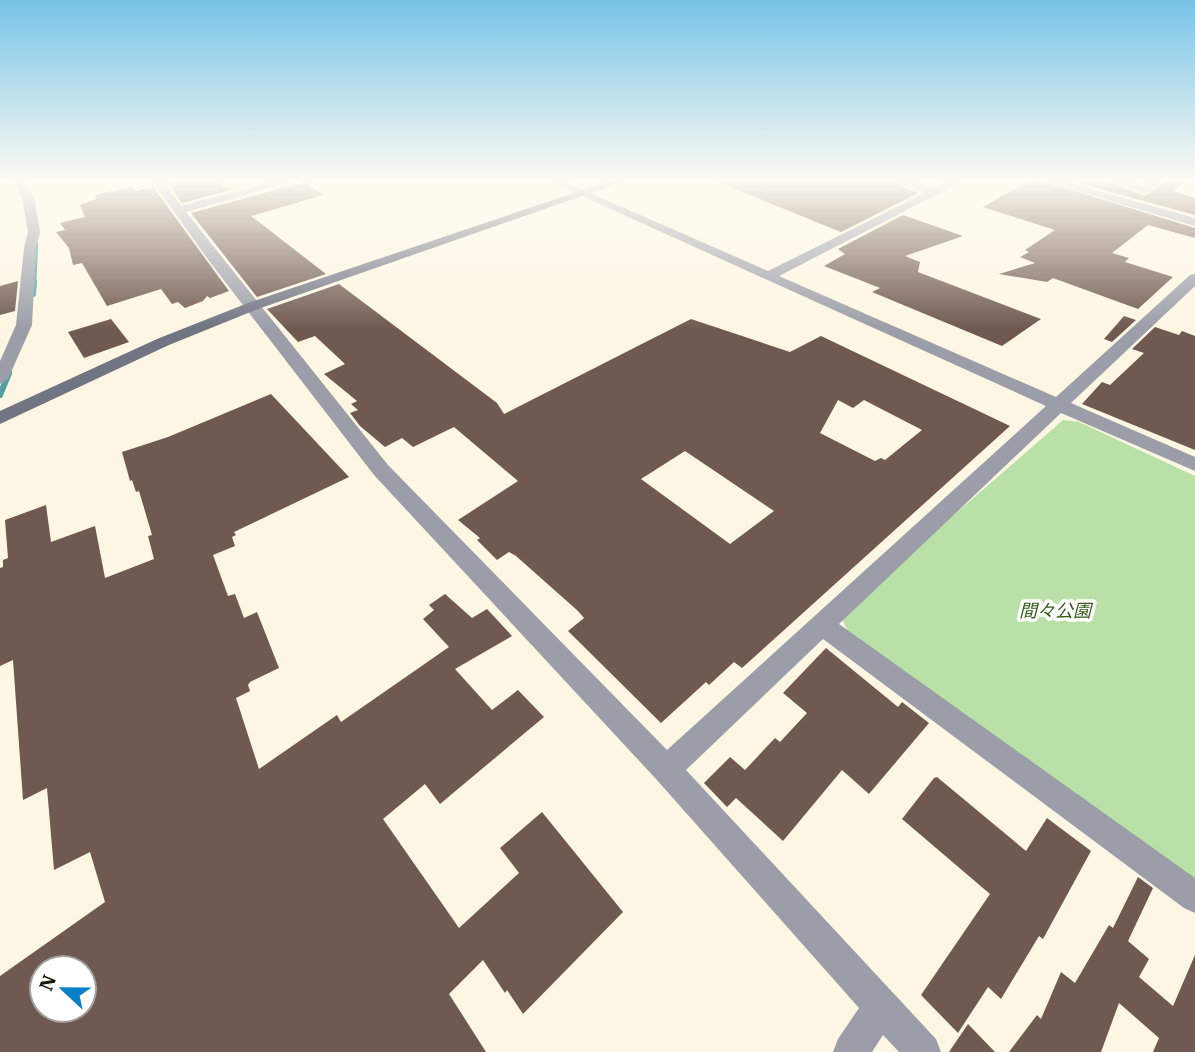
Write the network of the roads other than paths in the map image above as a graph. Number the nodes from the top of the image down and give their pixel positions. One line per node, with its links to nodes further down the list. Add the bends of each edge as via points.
1 (34, 231): 9 (street, via 24,325)
2 (194, 231): 8 (street)
3 (474, 231): 8 (street)
4 (667, 231): 6 (street)
5 (859, 231): 6 (street)
6 (768, 276): 10 (street)
7 (1195, 278): 10 (street)
8 (253, 306): 11 (street, via 163,342); 14 (street, via 382,470)
9 (0, 379)
10 (1059, 406): 12 (street); 13 (street)
11 (0, 418)
12 (1195, 464)
13 (823, 626): 14 (street); 15 (street)
14 (666, 769): 16 (street)
15 (1195, 897)
16 (881, 1007): 17 (street); 18 (street)
17 (851, 1052)
18 (923, 1052)

